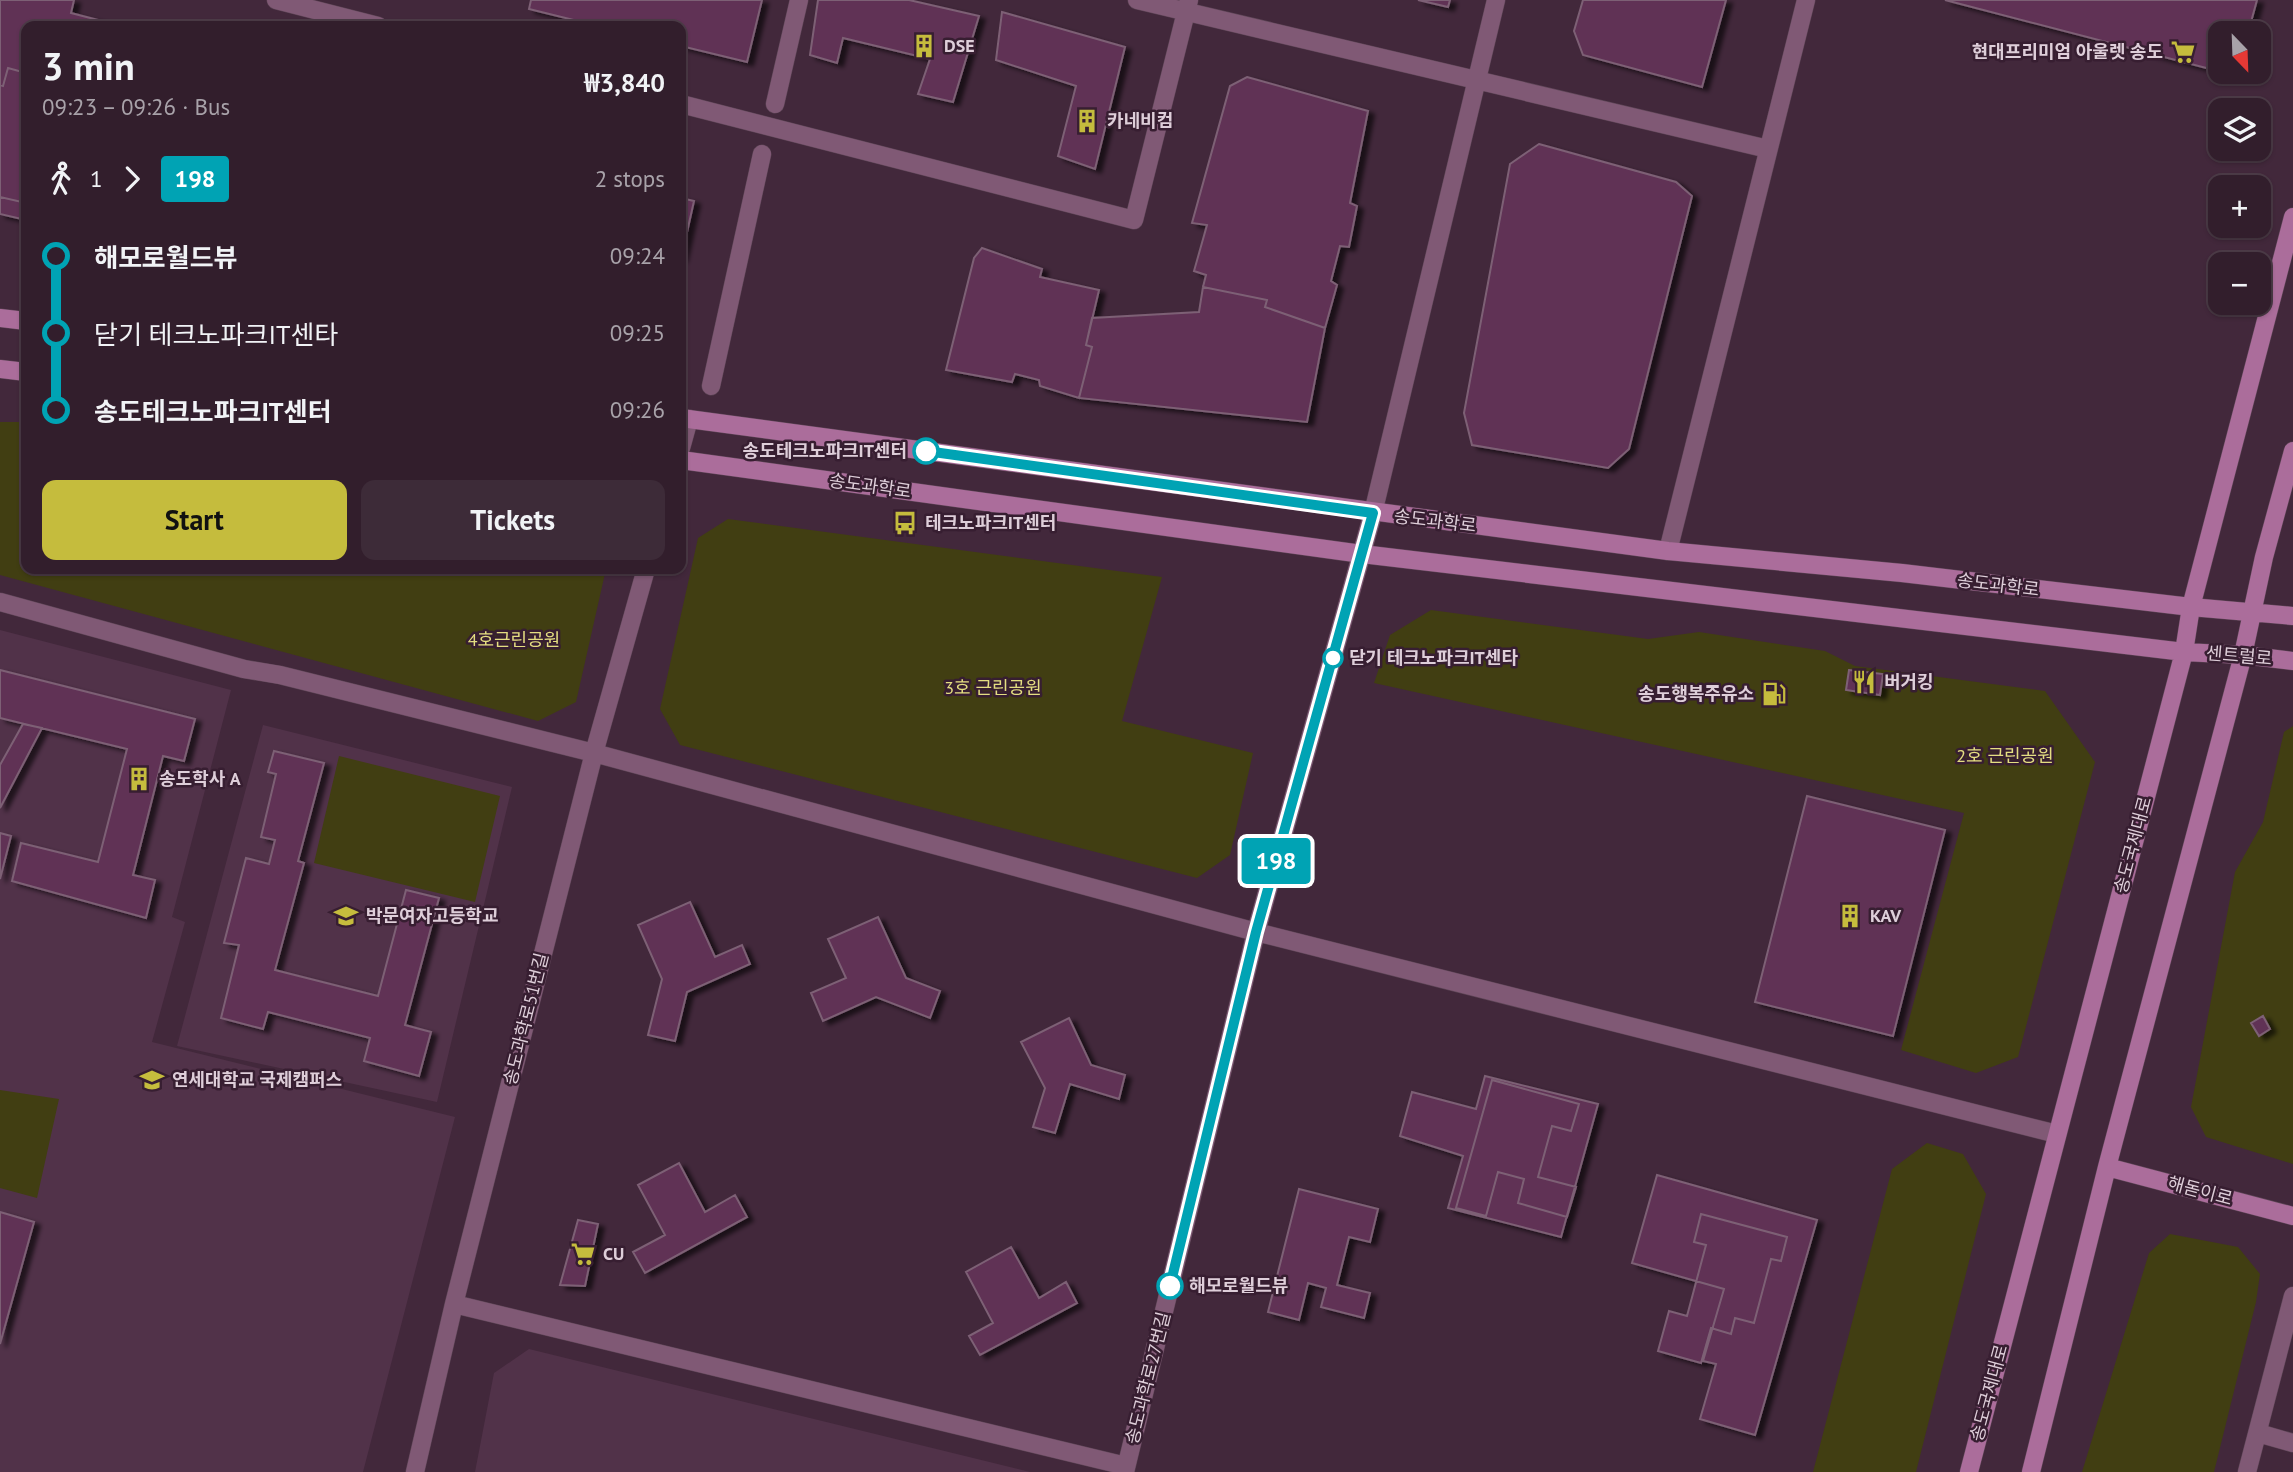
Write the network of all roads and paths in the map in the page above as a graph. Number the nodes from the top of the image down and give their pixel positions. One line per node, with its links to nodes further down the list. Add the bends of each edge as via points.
1 (276, 0): 7 (street)
2 (799, 0): 9 (street)
3 (1137, 0): 6 (street)
4 (1496, 0): 8 (street, 송도과학로27번길)
5 (1806, 0): 11 (street)
6 (1187, 6): 8 (street); 10 (street, via 1134,220)
7 (358, 21)
8 (1475, 80): 11 (street); 22 (street, 송도과학로27번길)
9 (775, 104)
10 (686, 105)
11 (1768, 149): 23 (street)
12 (762, 154): 18 (street)
13 (2293, 217): 27 (main road, 송도국제대로)
14 (0, 318): 15 (main road)
15 (21, 320)
16 (0, 369): 17 (main road)
17 (21, 371)
18 (711, 386)
19 (686, 419): 22 (main road, 송도과학로)
20 (2293, 451): 28 (main road)
21 (686, 461): 24 (main road, 송도과학로)
22 (1373, 513): 23 (main road, 송도과학로); 24 (street, 송도과학로27번길)
23 (1668, 551): 27 (main road, 송도과학로)
24 (1362, 554): 30 (main road, 송도과학로); 34 (street, 송도과학로27번길)
25 (645, 574): 33 (street, 송도과학로51번길)
26 (0, 602): 33 (street, via 244,669)
27 (2191, 607): 28 (main road); 30 (main road, 송도국제대로)
28 (2252, 612): 29 (main road); 31 (main road)
29 (2293, 616)
30 (2184, 652): 31 (main road, 센트럴로); 35 (main road, 송도국제대로)
31 (2243, 655): 32 (main road, 센트럴로); 36 (main road)
32 (2293, 661)
33 (594, 752): 34 (street); 39 (street, 송도과학로51번길)
34 (1256, 932): 35 (street); 42 (street, 송도과학로27번길)
35 (2057, 1134): 44 (main road, 송도국제대로)
36 (2106, 1167): 37 (main road, 해돋이로); 45 (main road)
37 (2293, 1216)
38 (2293, 1296): 40 (street)
39 (454, 1304): 42 (street); 43 (street, 송도과학로51번길)
40 (2258, 1433): 41 (street); 46 (street)
41 (2293, 1443)
42 (1126, 1469)
43 (415, 1472)
44 (1969, 1472)
45 (2031, 1472)
46 (2247, 1472)

